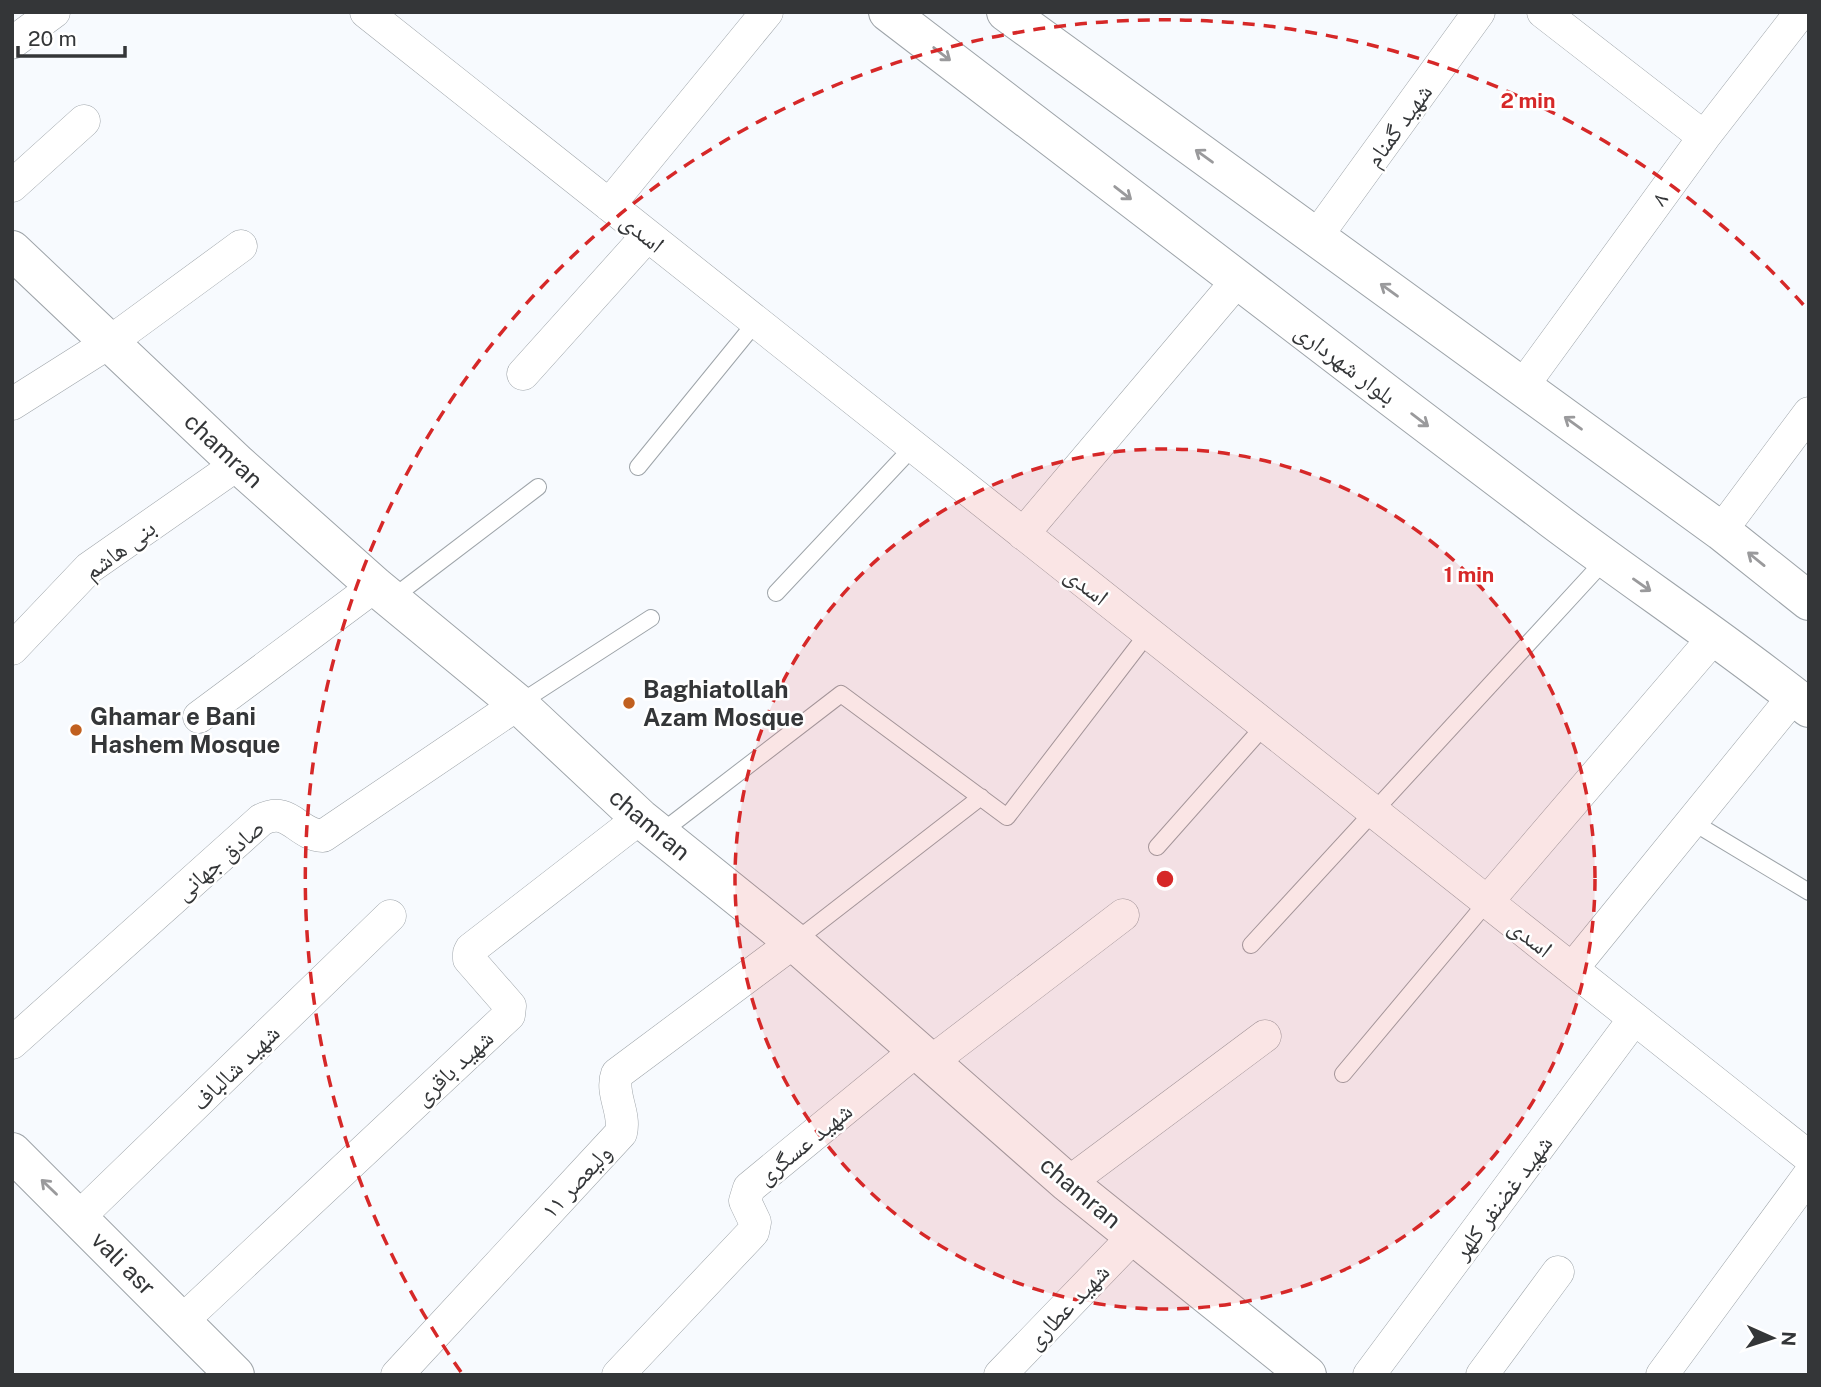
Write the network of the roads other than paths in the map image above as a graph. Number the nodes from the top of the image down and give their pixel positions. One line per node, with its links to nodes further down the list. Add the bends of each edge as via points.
1 (54, 12): 9 (street)
2 (366, 12): 13 (street, اسدی)
3 (767, 12): 13 (street)
4 (888, 12): 18 (main road, بلوار شهرداری, one-way to 18)
5 (1006, 12): 15 (main road, one-way to 5)
6 (1479, 12): 15 (street, شهید گمنام)
7 (1543, 12): 11 (street)
8 (1801, 12): 11 (street, ۸)
9 (12, 43)
10 (84, 121): 12 (street)
11 (1704, 137): 22 (street, ۸)
12 (12, 186)
13 (609, 205): 14 (street, اسدی)
14 (647, 236): 19 (street, اسدی); 21 (street)
15 (1316, 237): 22 (main road, one-way to 15)
16 (241, 246): 20 (street)
17 (12, 250): 20 (main road, chamran)
18 (1237, 281): 30 (street); 31 (main road, بلوار شهرداری, one-way to 31)
19 (756, 322): 25 (street, اسدی); 27 (lane)
20 (110, 342): 23 (street); 26 (main road, chamran)
21 (523, 374)
22 (1522, 387): 29 (main road, one-way to 22)
23 (12, 404)
24 (1809, 413): 29 (street)
25 (914, 447): 30 (street, اسدی); 33 (lane)
26 (238, 464): 32 (main road, chamran); 38 (street, بنی هاشم, via 89,568)
27 (638, 467)
28 (538, 487): 32 (lane)
29 (1721, 531): 34 (main road, one-way to 29)
30 (1023, 534): 36 (street, اسدی)
31 (1605, 560): 37 (main road, بلوار شهرداری, one-way to 37); 44 (lane)
32 (383, 592): 40 (main road, chamran); 41 (street)
33 (776, 593)
34 (1809, 601)
35 (651, 618): 40 (lane)
36 (1148, 633): 42 (street, اسدی); 43 (lane, via 1007,817)
37 (1715, 636): 39 (main road, بلوار شهرداری); 49 (street)
38 (12, 649)
39 (1801, 702): 45 (street)
40 (518, 704): 46 (main road, chamran); 57 (street, صادق جهانی, via 323,836 315,836 283,816 261,820)
41 (199, 717)
42 (1265, 725): 44 (street, اسدی); 47 (lane)
43 (981, 797): 46 (lane, via 841,694); 52 (lane)
44 (1374, 812): 49 (street, اسدی); 53 (lane)
45 (1690, 821): 48 (lane); 54 (street)
46 (650, 826): 52 (main road, chamran); 67 (street, شهید باقری, via 471,949 469,959 510,1006 509,1015)
47 (1157, 847)
48 (1809, 892)
49 (1487, 902): 54 (street, اسدی); 59 (lane)
50 (1123, 915): 58 (street)
51 (390, 916): 64 (street, شهید شالباف)
52 (794, 942): 58 (main road, chamran); 70 (street, ولیعصر ۱۱, via 617,1074 614,1085 623,1122 621,1133)
53 (1251, 945)
54 (1572, 969): 55 (street, اسدی)
55 (1634, 1019): 61 (street, اسدی); 73 (street, شهید غضنفر کلهر)
56 (1265, 1036): 63 (street)
57 (12, 1043)
58 (925, 1056): 63 (main road, chamran); 71 (street, شهید عسگری, via 749,1188 745,1201 755,1222 753,1231)
59 (1343, 1074)
60 (12, 1152): 64 (main road, vali asr, one-way to 60)
61 (1809, 1157)
62 (1809, 1175): 75 (street)
63 (1068, 1183): 65 (main road, chamran)
64 (79, 1217): 67 (main road, vali asr)
65 (1134, 1237): 68 (main road, chamran); 72 (street, شهید عطاری)
66 (1558, 1272): 74 (street)
67 (183, 1321): 69 (main road, vali asr)
68 (1300, 1372)
69 (235, 1375)
70 (397, 1375)
71 (618, 1375)
72 (1000, 1375)
73 (1369, 1375)
74 (1482, 1375)
75 (1662, 1375)

